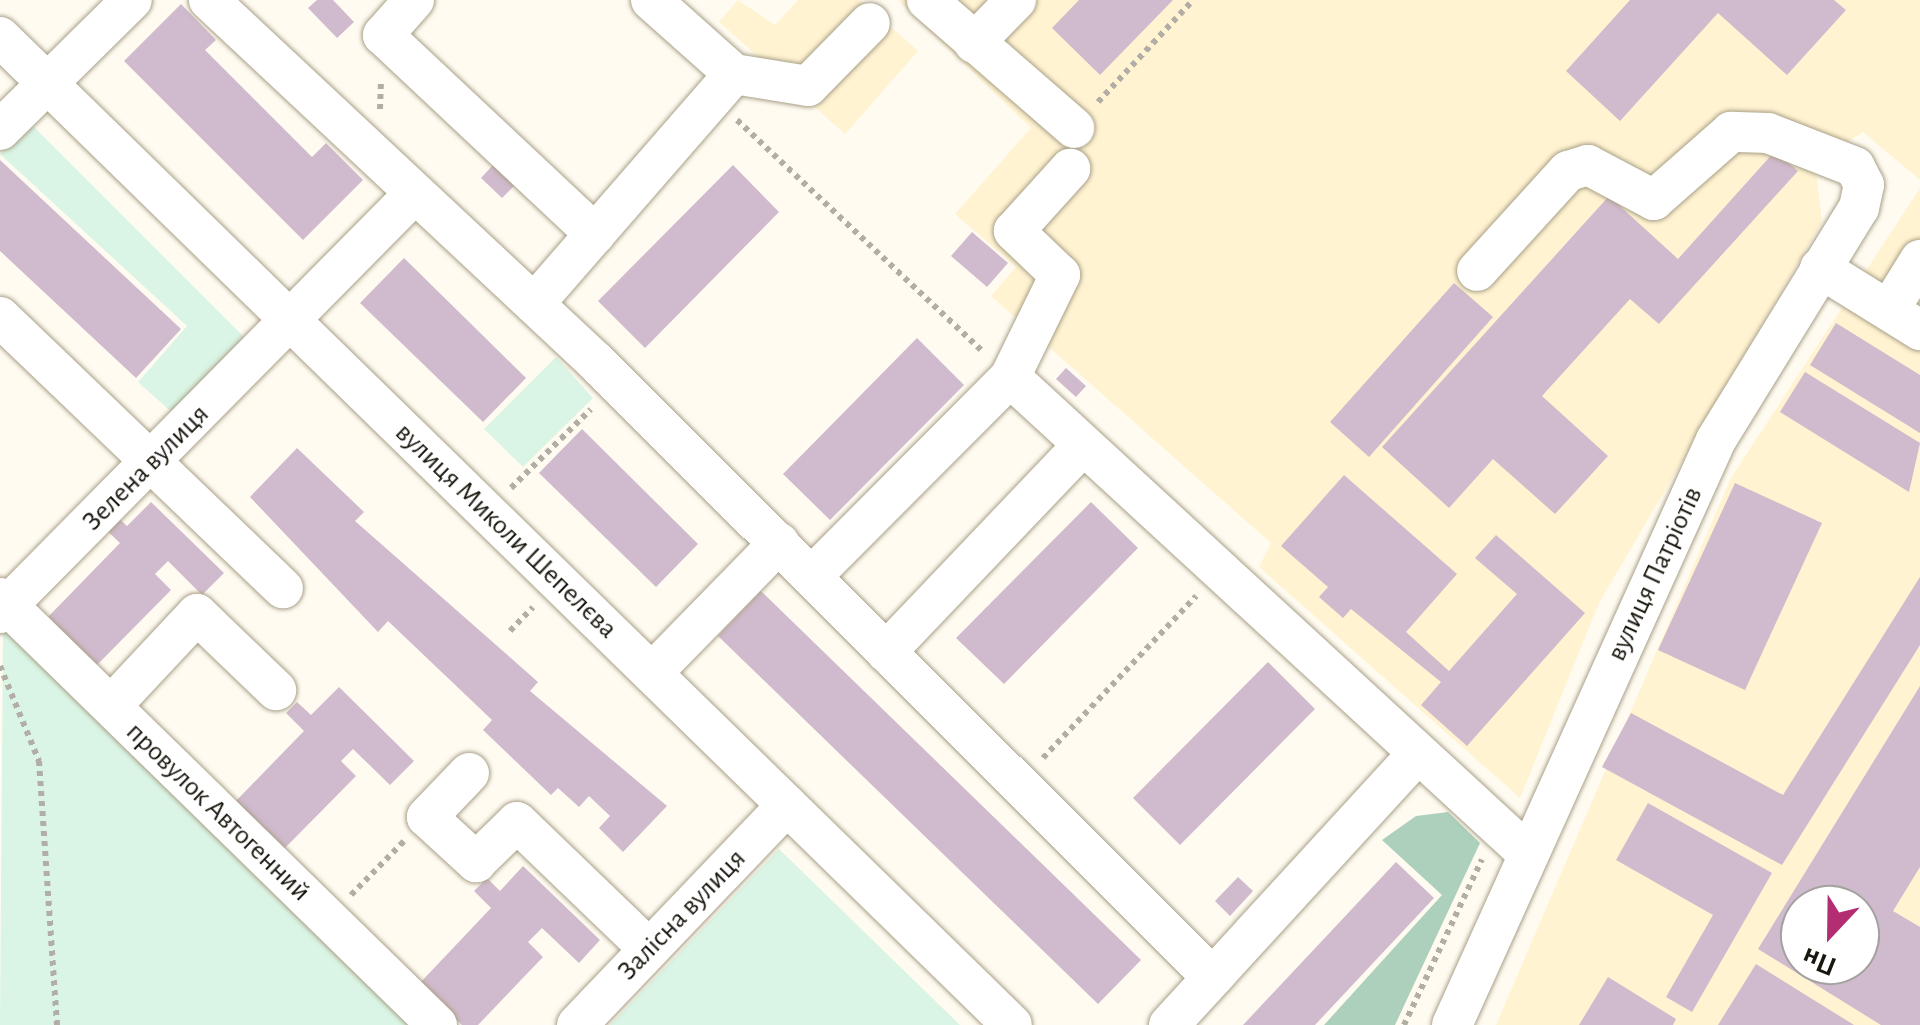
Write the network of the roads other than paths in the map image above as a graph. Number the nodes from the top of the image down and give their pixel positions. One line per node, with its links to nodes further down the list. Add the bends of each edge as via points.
1 (132, 0): 10 (street)
2 (209, 0): 15 (street)
3 (414, 0): 16 (street, via 383,35)
4 (651, 0): 11 (street)
5 (926, 0): 9 (street)
6 (1016, 0): 9 (street)
7 (870, 24): 11 (street, via 808,86)
8 (0, 37): 10 (street, вулиця Миколи Шепелєва)
9 (974, 43): 12 (street)
10 (46, 82): 13 (street); 23 (street, вулиця Миколи Шепелєва)
11 (724, 86): 16 (street)
12 (1074, 128)
13 (0, 130)
14 (1070, 169): 24 (street, via 1014,231 1060,275)
15 (414, 194): 20 (street); 23 (street, Зелена вулиця)
16 (595, 234): 20 (street)
17 (1920, 260): 22 (street)
18 (1820, 268): 19 (street, вулиця Патріотів, via 1864,184 1855,167 1768,133 1732,132 1654,200 1588,165 1568,171); 22 (street); 38 (street, вулиця Патріотів, via 1716,440)
19 (1477, 270)
20 (534, 304): 27 (street)
21 (0, 317): 26 (street)
22 (1904, 320)
23 (292, 323): 26 (street, Зелена вулиця); 32 (street, вулиця Миколи Шепелєва)
24 (1010, 378): 25 (street); 28 (street)
25 (1082, 446): 31 (street); 35 (street)
26 (150, 465): 29 (street); 30 (street, Зелена вулиця)
27 (779, 543): 28 (street); 32 (street)
28 (812, 576): 31 (street)
29 (283, 588)
30 (3, 606): 34 (street, провулок Автогенний)
31 (886, 652): 40 (street)
32 (652, 674): 37 (street, вулиця Миколи Шепелєва)
33 (276, 690): 34 (street, via 197,614)
34 (110, 706): 41 (street, провулок Автогенний)
35 (1417, 754): 38 (street); 40 (street)
36 (469, 773): 39 (street, via 427,817 476,862 517,822)
37 (787, 806): 39 (street, Залісна вулиця); 43 (street, вулиця Миколи Шепелєва)
38 (1512, 839): 45 (street, вулиця Патріотів)
39 (649, 950): 42 (street, Залісна вулиця)
40 (1213, 978): 44 (street)
41 (437, 1025)
42 (577, 1025)
43 (1012, 1025)
44 (1170, 1025)
45 (1452, 1025)

